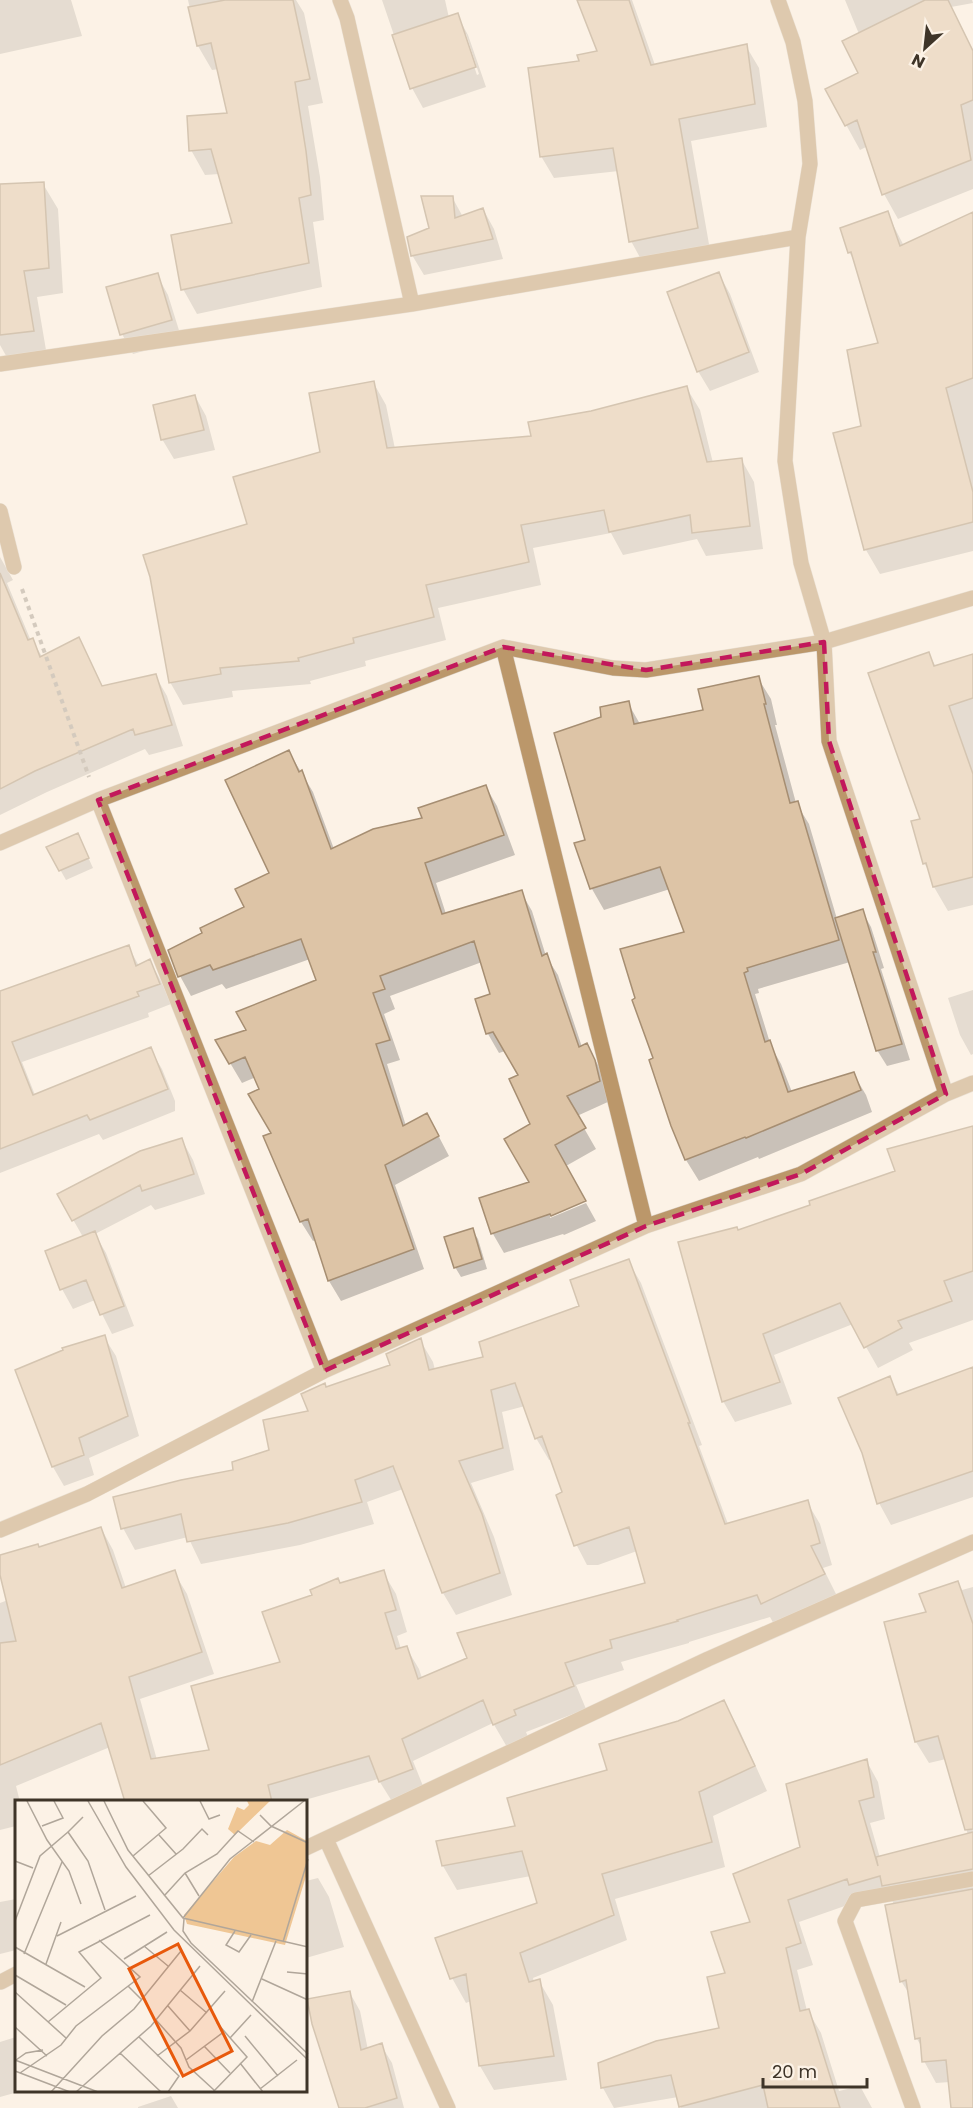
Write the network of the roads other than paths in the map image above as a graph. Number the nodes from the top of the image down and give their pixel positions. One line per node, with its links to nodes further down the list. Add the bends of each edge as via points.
1 (340, 0): 4 (street)
2 (778, 0): 3 (street, via 793,42 806,101 810,164)
3 (798, 237): 4 (street); 9 (street, via 785,461 801,563)
4 (412, 304): 5 (street)
5 (0, 364)
6 (0, 511): 7 (street)
7 (14, 567)
8 (973, 598): 9 (street)
9 (824, 642): 10 (street, via 646,670 613,669); 14 (street, via 829,741)
10 (503, 647): 11 (street); 15 (street)
11 (98, 800): 12 (street); 16 (street)
12 (0, 843)
13 (973, 1083): 14 (street)
14 (946, 1094): 15 (street, via 801,1174)
15 (646, 1226): 16 (street)
16 (324, 1371): 17 (street, via 87,1494)
17 (0, 1530)
18 (973, 1542): 19 (street, via 708,1659)
19 (326, 1839): 20 (street); 24 (street)
20 (308, 1847)
21 (973, 1879): 25 (street, via 856,1900 845,1922)
22 (15, 1974): 23 (street)
23 (0, 1982)
24 (448, 2108)
25 (912, 2108)

